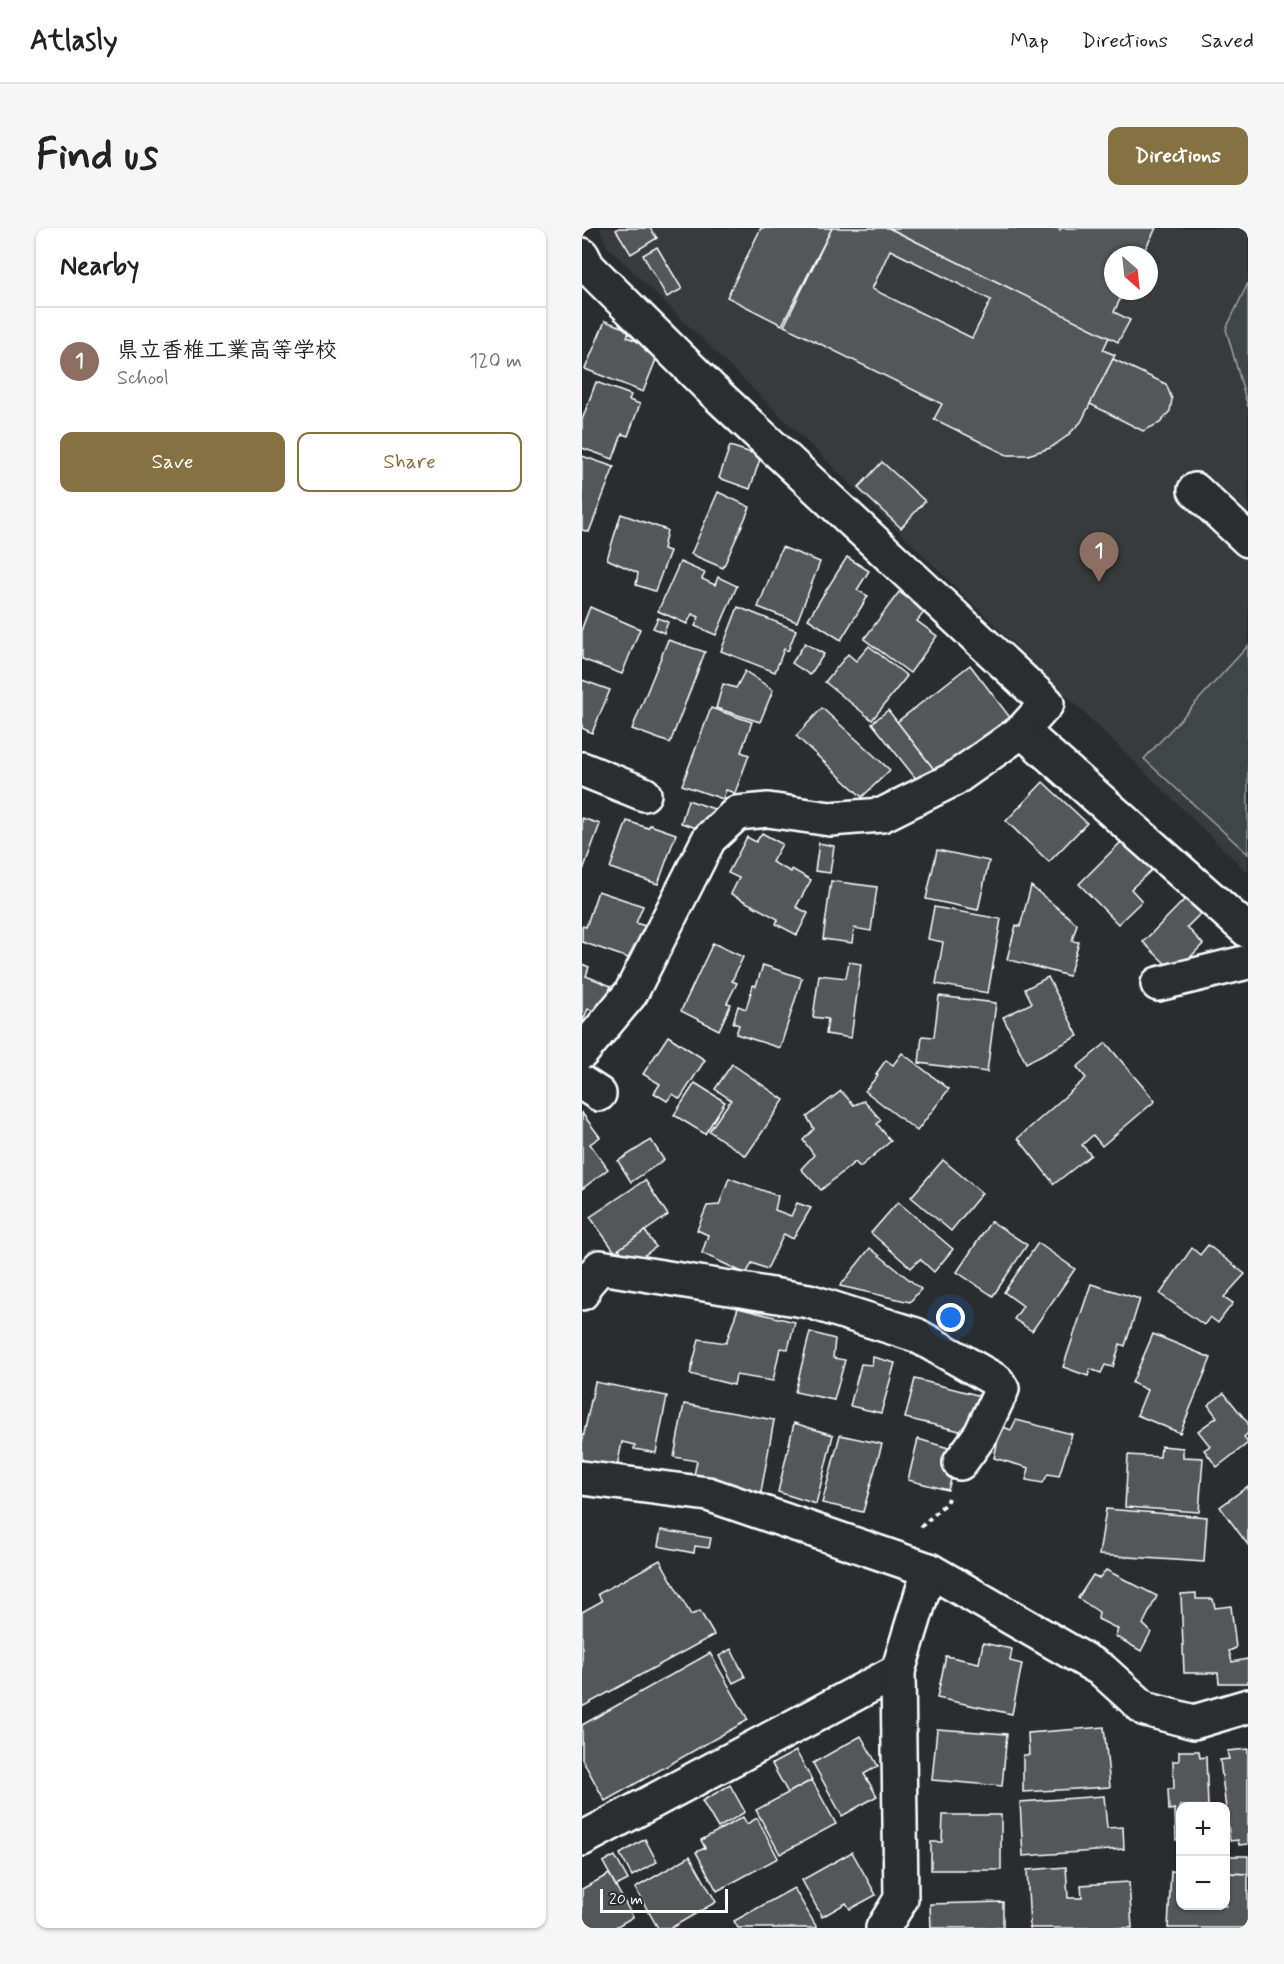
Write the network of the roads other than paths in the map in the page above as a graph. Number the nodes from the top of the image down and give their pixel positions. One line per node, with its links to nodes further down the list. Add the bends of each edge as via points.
1 (582, 255): 4 (street, via 588,267 712,390 1047,703)
2 (1195, 490): 3 (street)
3 (1248, 540)
4 (1022, 731): 7 (street); 10 (street, via 954,779 882,815 830,819 768,810 737,813 709,839 631,993)
5 (582, 769): 6 (street)
6 (644, 794)
7 (1248, 931)
8 (1248, 962): 9 (street)
9 (1158, 984)
10 (582, 1052)
11 (582, 1293): 12 (street, via 600,1267 809,1301 916,1335 997,1382 1002,1389 981,1434)
12 (960, 1463)
13 (582, 1478): 14 (street, via 708,1494)
14 (929, 1570): 15 (street); 16 (street, via 1102,1670 1145,1708 1194,1722)
15 (898, 1671): 17 (street); 18 (street, via 901,1899)
16 (1248, 1706)
17 (582, 1839)
18 (883, 1928)

